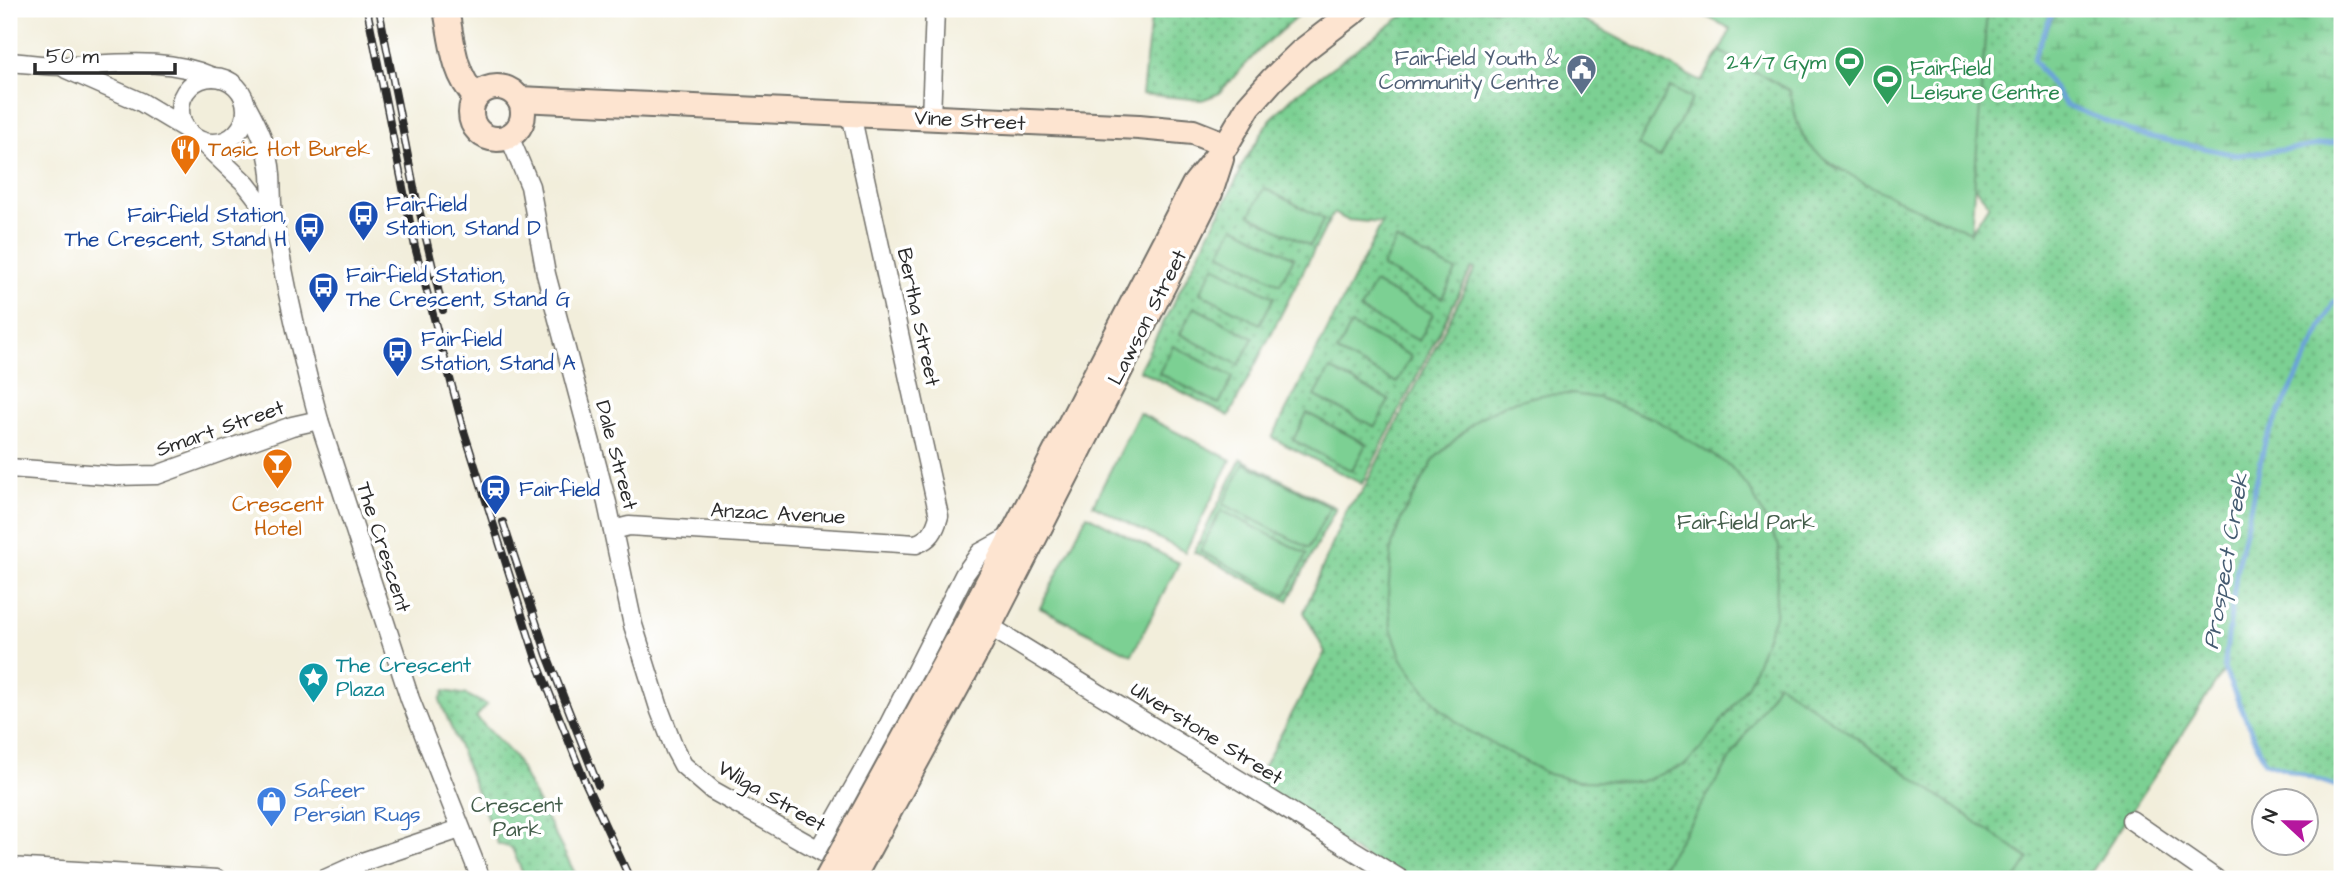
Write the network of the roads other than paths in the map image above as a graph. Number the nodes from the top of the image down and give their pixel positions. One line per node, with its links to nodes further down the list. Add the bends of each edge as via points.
1 (446, 9): 7 (main road, via 461,79)
2 (935, 9): 11 (street)
3 (1357, 9): 15 (main road, via 1272,80)
4 (9, 62): 5 (street)
5 (60, 66): 6 (street, via 164,64); 12 (street, via 141,102)
6 (213, 77): 9 (street, via 237,87); 12 (street, via 186,91 180,110)
7 (476, 97): 8 (main road, via 498,86); 13 (main road, via 471,114 477,130 492,139)
8 (520, 99): 10 (main road, Vine Street); 13 (main road, via 523,120)
9 (246, 104): 14 (street, via 244,124 230,139); 16 (street, The Crescent, via 267,151)
10 (851, 114): 11 (main road, Vine Street); 20 (street, Bertha Street, via 939,516)
11 (931, 118): 15 (main road, Vine Street, via 1139,127 1193,132)
12 (186, 129): 14 (street)
13 (509, 136): 19 (street, Dale Street, via 530,186 546,274)
14 (202, 142): 16 (street, via 246,184)
15 (1226, 145): 21 (main road, Lawson Street, via 1194,185); 22 (main road, Lawson Street, via 1210,193)
16 (273, 219): 17 (street, The Crescent)
17 (319, 420): 18 (street, Smart Street, via 158,475); 25 (street, The Crescent, via 407,692)
18 (9, 468)
19 (613, 530): 20 (street, Anzac Avenue, via 629,526 916,544); 23 (street, Dale Street, via 634,625 660,711 683,765)
20 (935, 530)
21 (1013, 535): 22 (main road, Lawson Street); 23 (street, Wilga Street, via 980,553 964,575 822,851)
22 (976, 637): 30 (main road, Lawson Street, bridge); 31 (main road, Lawson Street, bridge); 32 (street, Ulverstone Street)
23 (696, 778)
24 (2131, 820): 33 (street)
25 (460, 829): 28 (street); 29 (street, The Crescent)
26 (9, 867): 27 (street)
27 (217, 879)
28 (325, 879)
29 (481, 879)
30 (827, 879)
31 (852, 879)
32 (1400, 879)
33 (2216, 879)

